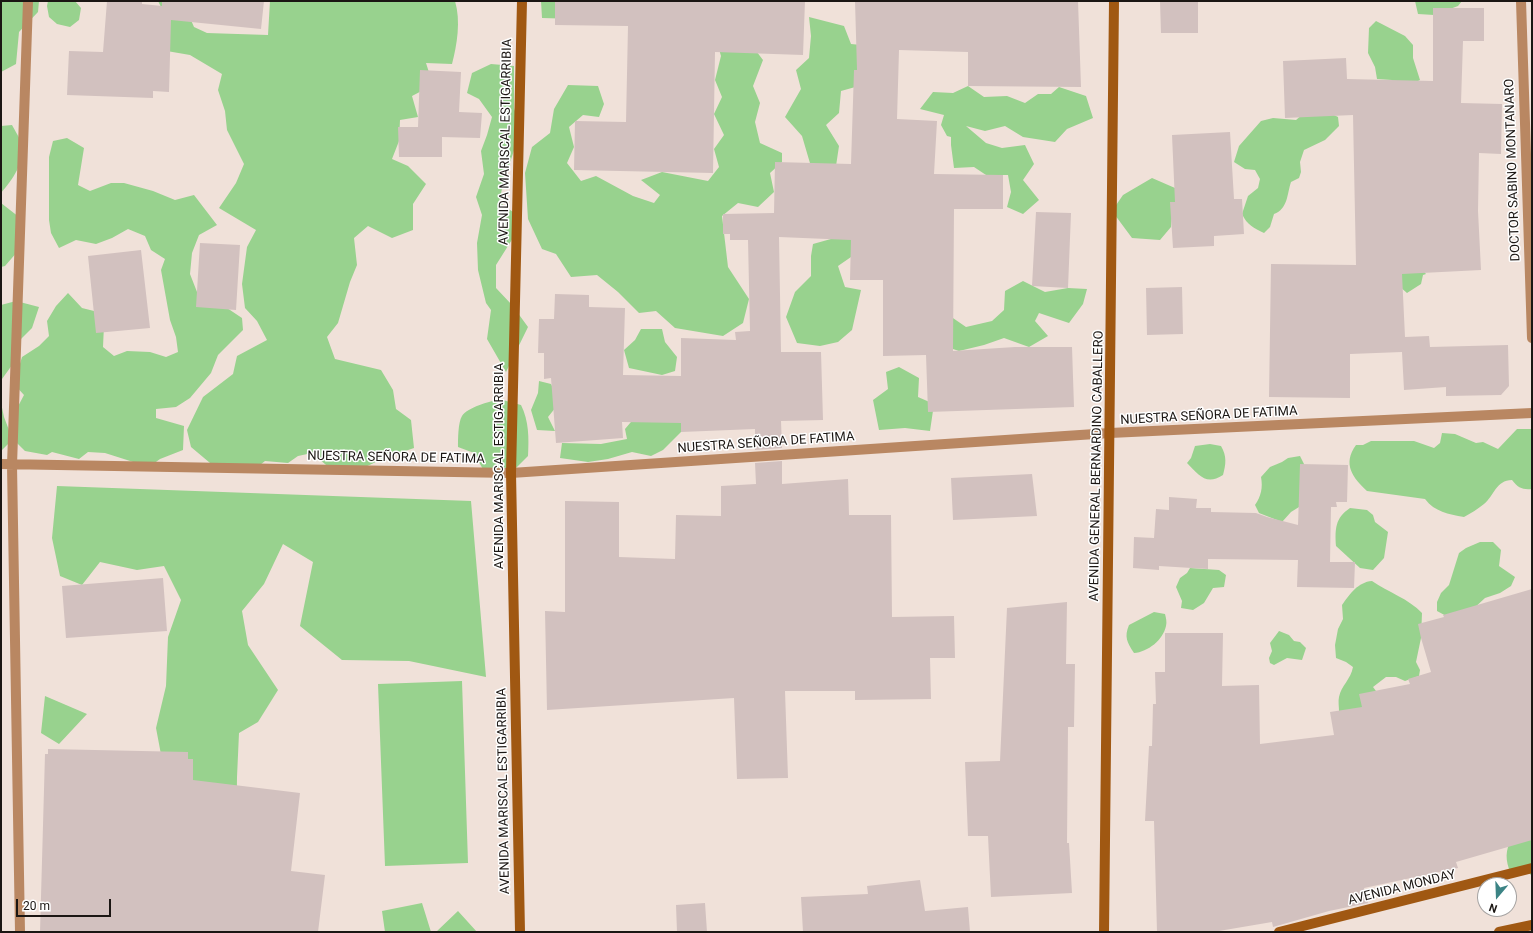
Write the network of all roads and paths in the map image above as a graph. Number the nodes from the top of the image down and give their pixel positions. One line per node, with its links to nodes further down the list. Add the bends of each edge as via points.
1 (28, 1): 9 (street)
2 (522, 1): 10 (main road, AVENIDA MARISCAL ESTIGARRIBIA)
3 (1114, 1): 7 (main road, AVENIDA GENERAL BERNARDINO CABALLERO)
4 (1520, 1): 5 (street, DOCTOR SABINO MONTANARO)
5 (1532, 338)
6 (1532, 413): 7 (street, NUESTRA SEÑORA DE FATIMA)
7 (1110, 433): 10 (street, NUESTRA SEÑORA DE FATIMA); 15 (main road, AVENIDA GENERAL BERNARDINO CABALLERO)
8 (1, 464): 9 (street, NUESTRA SEÑORA DE FATIMA)
9 (12, 465): 10 (street, NUESTRA SEÑORA DE FATIMA); 13 (street)
10 (511, 473): 14 (main road, AVENIDA MARISCAL ESTIGARRIBIA)
11 (1532, 868): 16 (main road, AVENIDA MONDAY)
12 (1532, 925): 17 (main road)
13 (20, 932)
14 (520, 932)
15 (1104, 932)
16 (1279, 932)
17 (1499, 932)

